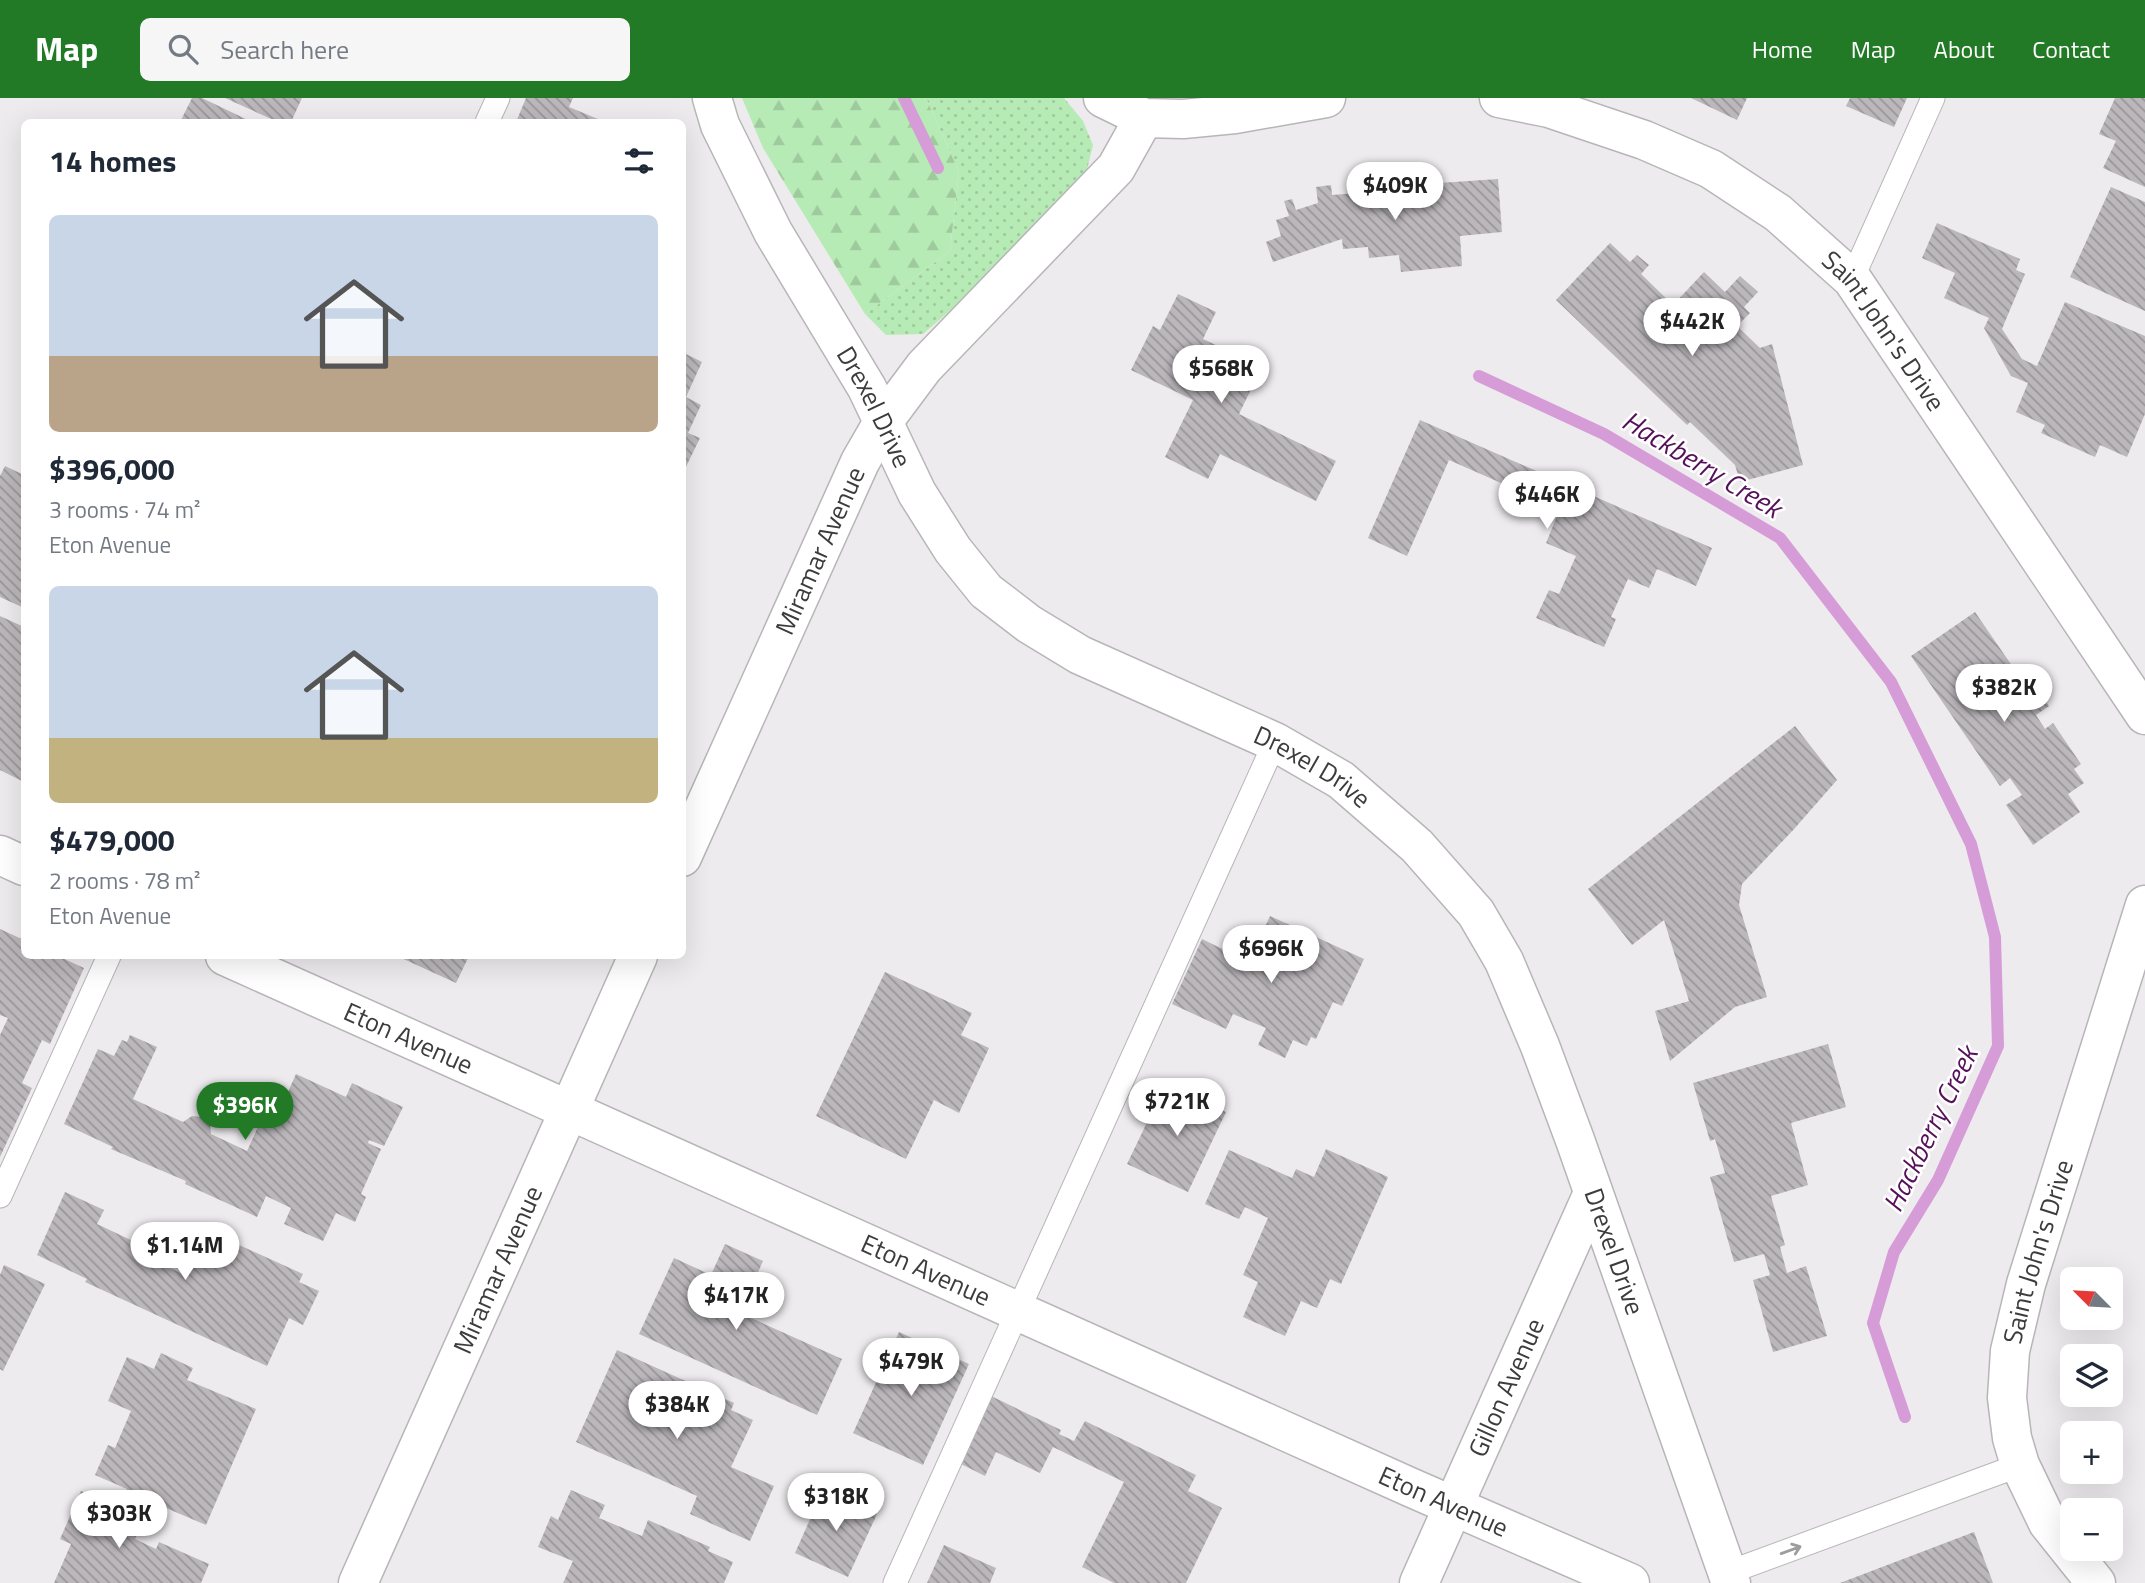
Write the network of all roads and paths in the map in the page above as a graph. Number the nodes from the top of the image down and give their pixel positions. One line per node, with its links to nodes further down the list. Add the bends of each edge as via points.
1 (498, 98): 10 (lane)
2 (712, 98): 12 (street, Drexel Drive, via 720,125 773,232)
3 (1103, 98): 9 (street)
4 (1326, 98): 8 (street, via 1235,114)
5 (1499, 98): 7 (street, Saint John's Drive)
6 (1933, 98): 11 (lane)
7 (1551, 103): 11 (street, Saint John's Drive, via 1711,169 1778,213)
8 (1185, 109): 9 (street)
9 (1144, 118): 12 (street, Miramar Avenue, via 1116,168 924,367)
10 (488, 119)
11 (1852, 279): 13 (street, Saint John's Drive)
12 (883, 422): 14 (street, Drexel Drive, via 917,493 986,591 1080,655); 15 (street, Miramar Avenue, via 860,462)
13 (2145, 715)
14 (1275, 742): 23 (street, Drexel Drive, via 1341,780 1417,846 1476,913 1504,961 1535,1034); 25 (lane)
15 (686, 848)
16 (0, 855): 17 (street)
17 (21, 865)
18 (2145, 905): 26 (street, Saint John's Drive, via 2026,1284 2010,1351 2007,1398)
19 (108, 959): 24 (lane)
20 (232, 959): 22 (street, Eton Avenue)
21 (637, 959): 22 (street, Miramar Avenue)
22 (569, 1110): 25 (street, Eton Avenue); 29 (street, Miramar Avenue)
23 (1593, 1193): 27 (street, Gillon Avenue); 28 (street, Drexel Drive)
24 (0, 1196)
25 (1018, 1311): 27 (street, Eton Avenue); 30 (lane)
26 (2020, 1465): 28 (lane, one-way to 26); 33 (street, Saint John's Drive, via 2048,1523)
27 (1454, 1506): 31 (street, Gillon Avenue); 32 (street, Eton Avenue)
28 (1729, 1578)
29 (358, 1583)
30 (895, 1583)
31 (1419, 1583)
32 (1630, 1583)
33 (2096, 1583)

